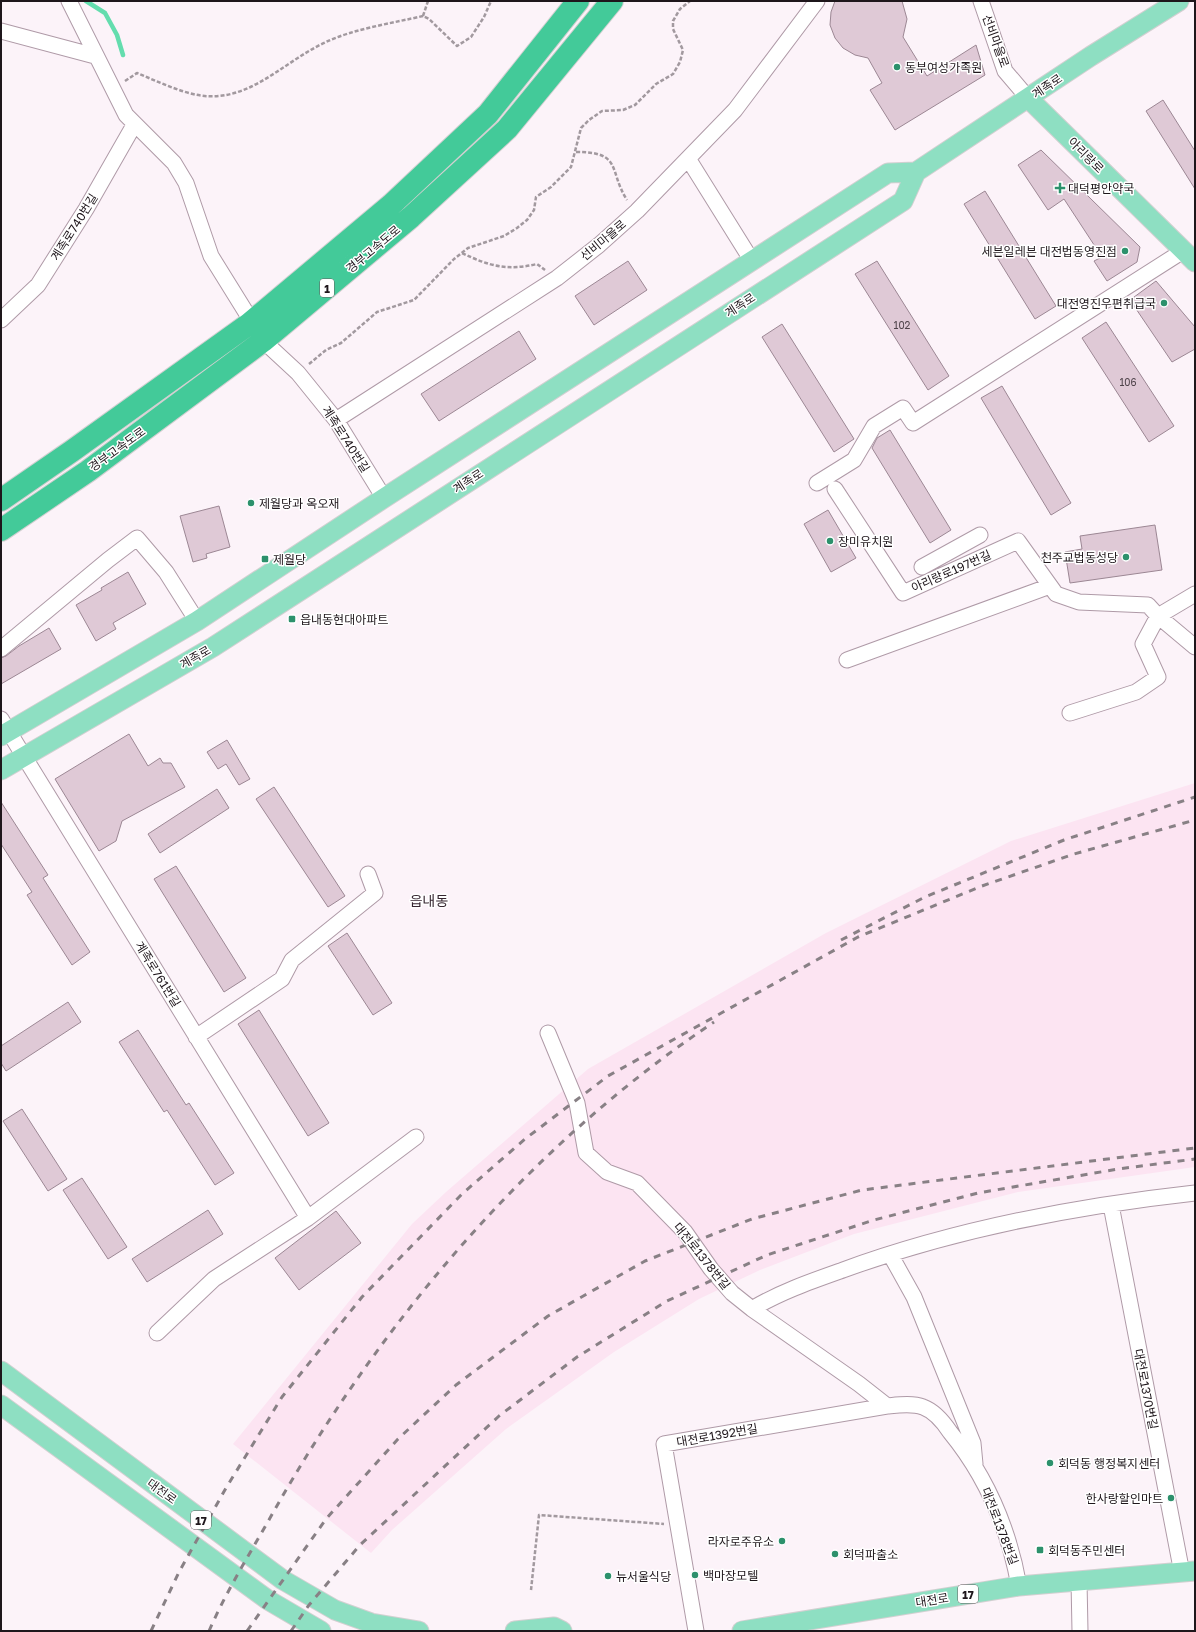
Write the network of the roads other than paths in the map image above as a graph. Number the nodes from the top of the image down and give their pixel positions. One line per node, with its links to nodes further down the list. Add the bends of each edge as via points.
1 (69, 1): 8 (street)
2 (578, 1): 22 (highway, 경부고속도로 / 1, via 488,114 391,204 249,324)
3 (612, 1): 23 (highway, 경부고속도로 / 1, via 507,129 411,217 263,341 88,471)
4 (817, 1): 11 (street, 선비마을로, via 735,110)
5 (981, 1): 9 (street, 선비마을로, via 1005,71)
6 (1179, 1): 9 (main road, 계족로)
7 (1, 31): 8 (street)
8 (95, 56): 10 (street, via 111,90)
9 (1028, 98): 12 (main road, 계족로); 13 (main road, 아리랑로)
10 (134, 125): 15 (street, via 174,163 186,183 211,256); 16 (street, 계족로740번길, via 86,209 38,285)
11 (689, 160): 14 (street); 18 (street, 선비마을로, via 599,245 557,278)
12 (916, 172): 14 (main road, via 888,173); 35 (main road, 계족로, via 903,201 212,647)
13 (1189, 257): 19 (street, via 913,423 903,408 874,426 854,460)
14 (752, 261): 21 (main road)
15 (247, 314)
16 (1, 320)
17 (271, 348): 18 (street, 계족로740번길, via 298,374)
18 (336, 420): 21 (street, 계족로740번길)
19 (817, 483)
20 (835, 489): 26 (street, 아리랑로197번길, via 903,593 1018,541)
21 (384, 498): 29 (main road)
22 (1, 500)
23 (1, 530)
24 (980, 535): 25 (street)
25 (922, 567)
26 (1050, 586): 28 (street, 아리랑로197번길, via 1056,594 1079,602 1148,606); 32 (street)
27 (1195, 594): 28 (street)
28 (1158, 616): 30 (street, 아리랑로197번길); 33 (street, via 1143,644 1158,677 1136,692)
29 (198, 621): 31 (street, via 166,572 137,538); 34 (main road)
30 (1195, 647)
31 (1, 649)
32 (847, 660)
33 (1070, 713)
34 (3, 729): 35 (street, 계족로761번길)
35 (24, 757): 36 (main road, 계족로); 39 (street, 계족로761번길)
36 (1, 770)
37 (368, 874): 39 (street, via 375,892 292,960 282,979)
38 (548, 1033): 45 (street, 대전로1378번길, via 577,1103 586,1153 607,1172 637,1183 685,1232 732,1293)
39 (196, 1036): 43 (street, 계족로761번길)
40 (416, 1137): 43 (street)
41 (1195, 1193): 42 (street)
42 (1111, 1205): 44 (street, via 994,1226); 51 (street, 대전로1370번길)
43 (308, 1218): 46 (street, via 214,1279)
44 (890, 1254): 45 (street, via 798,1287); 50 (street, 대전로1378번길, via 914,1297 974,1443)
45 (752, 1309): 49 (street, 대전로1378번길)
46 (157, 1333)
47 (1, 1371): 56 (main road, 대전로 / 17, via 283,1580 335,1610 371,1623)
48 (1, 1405): 55 (main road, 17, via 268,1600)
49 (887, 1406): 50 (street, 대전로1378번길, via 924,1407 943,1422 969,1454); 59 (street, 대전로1392번길, via 664,1444)
50 (976, 1467): 53 (street, 대전로1378번길, via 992,1499 1014,1556)
51 (1189, 1572): 52 (main road, 대전로 / 17)
52 (1079, 1581): 53 (main road, 대전로 / 17); 61 (street)
53 (1019, 1586): 54 (main road, 대전로 / 17)
54 (787, 1627): 60 (main road, 대전로 / 17)
55 (322, 1631)
56 (419, 1631)
57 (515, 1631): 58 (main road, via 554,1627)
58 (562, 1631)
59 (696, 1631)
60 (742, 1631)
61 (1080, 1631)

